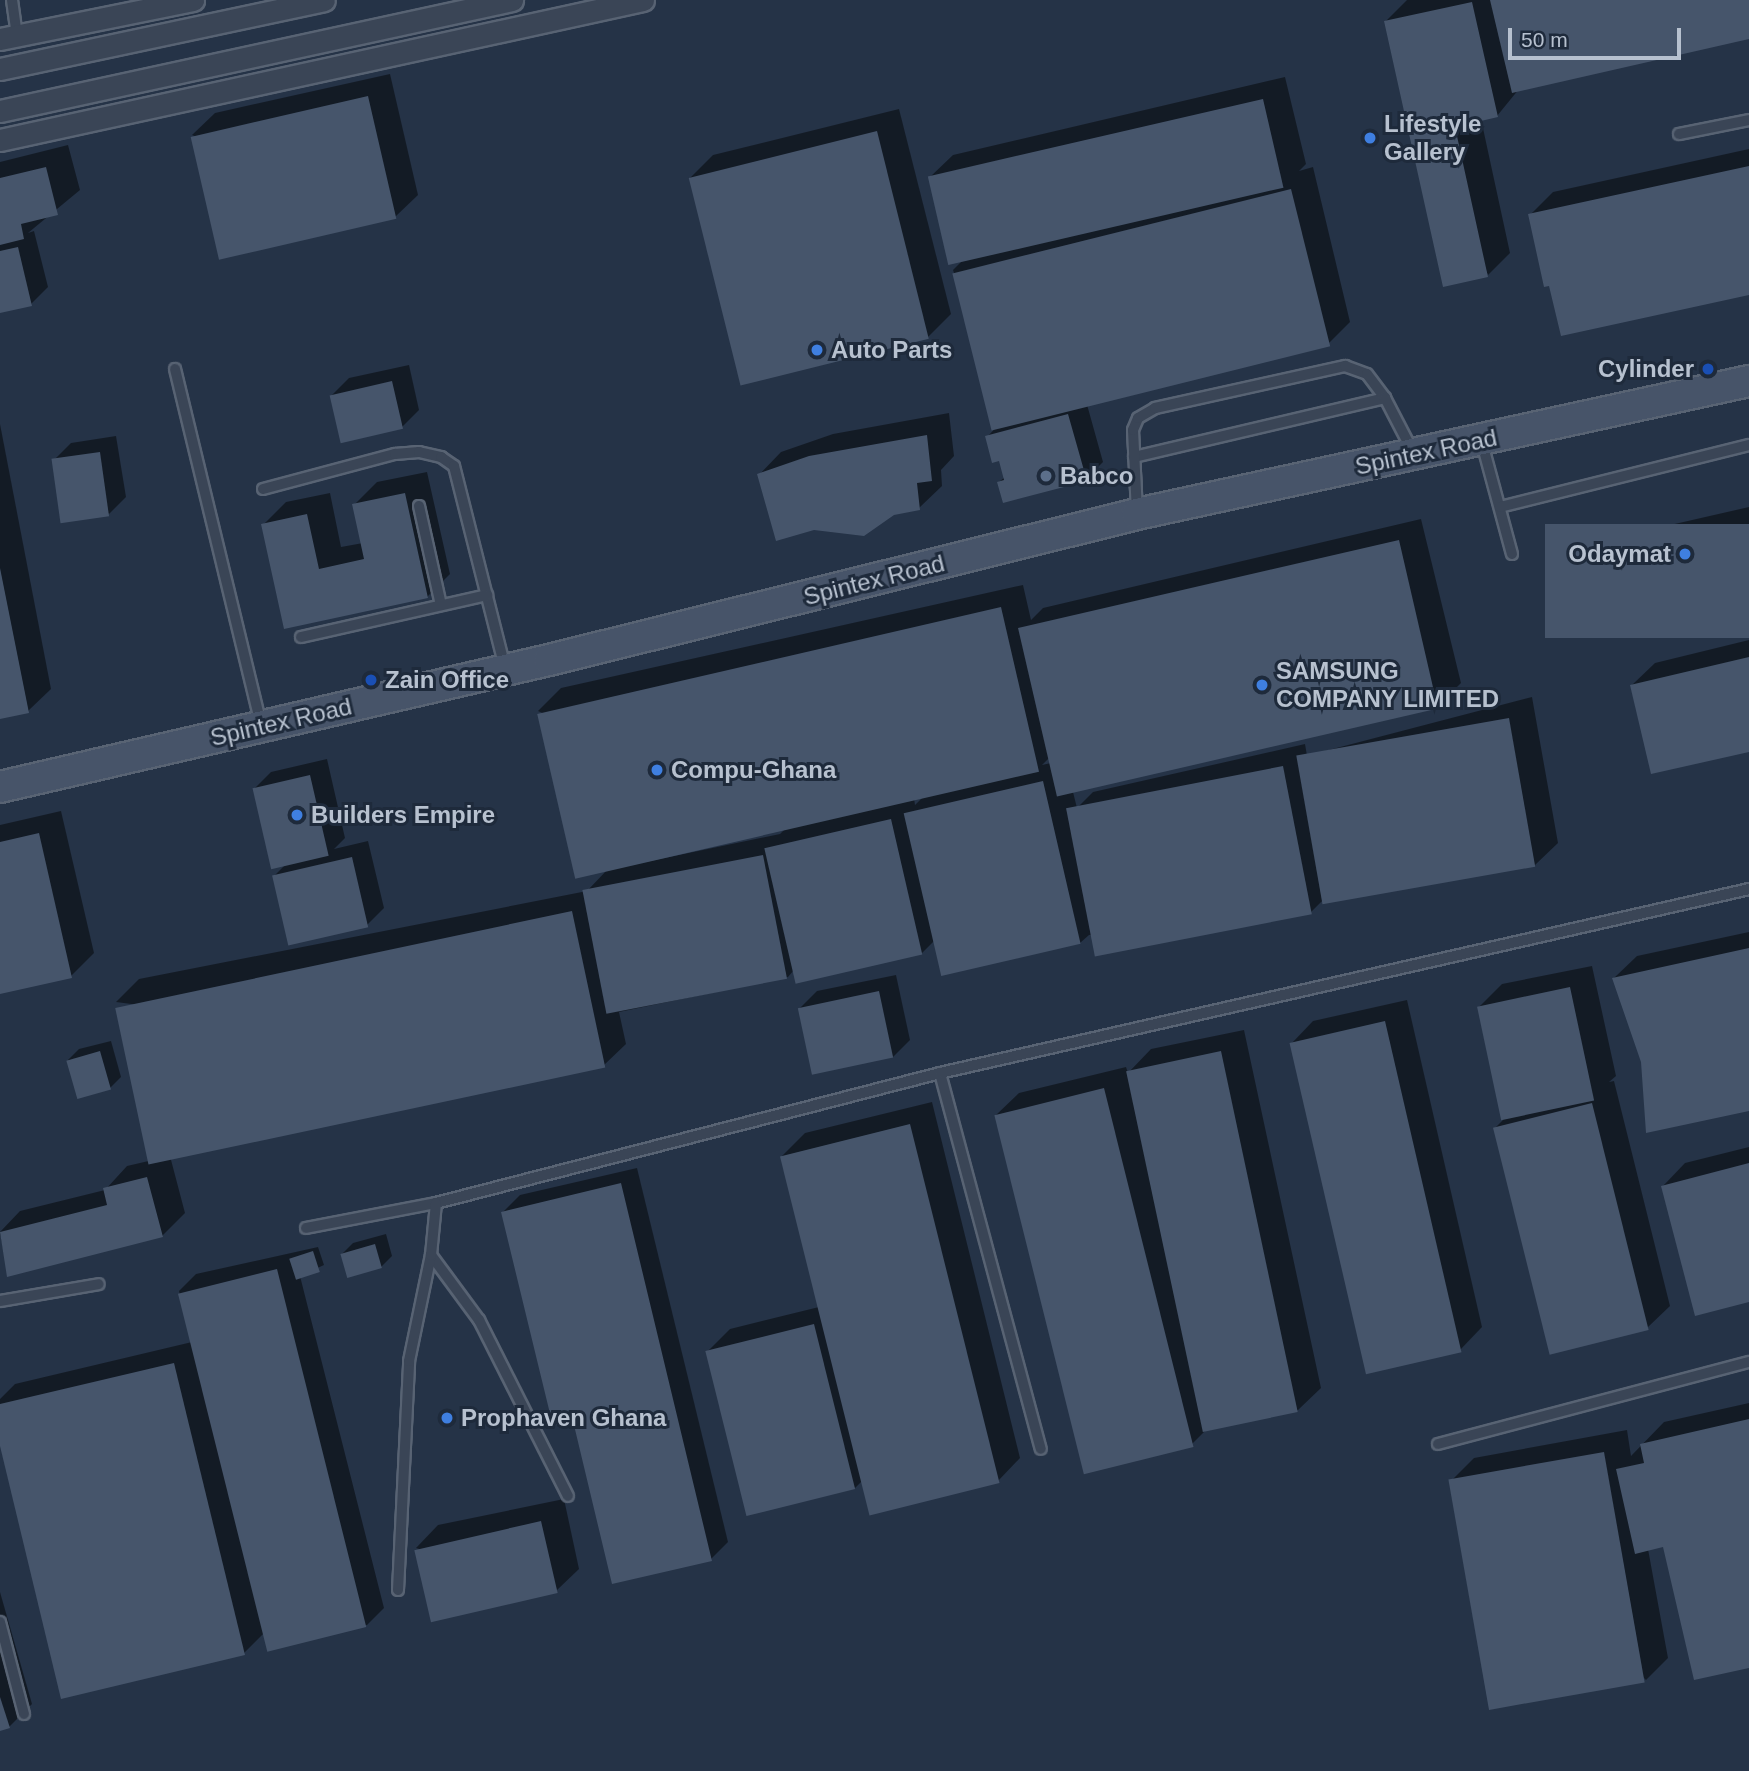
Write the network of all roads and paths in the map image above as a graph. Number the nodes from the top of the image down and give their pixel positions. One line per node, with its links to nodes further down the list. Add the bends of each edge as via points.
1 (12, 0): 6 (lane)
2 (194, 0): 6 (street)
3 (324, 0): 7 (street)
4 (512, 0): 8 (street)
5 (643, 0): 11 (street)
6 (9, 38)
7 (0, 69)
8 (0, 111)
9 (1749, 120): 10 (lane)
10 (1679, 134)
11 (0, 140)
12 (175, 369): 28 (lane)
13 (1749, 382): 15 (main road, Spintex Road)
14 (1385, 398): 17 (lane); 18 (lane); 18 (lane, via 1358,367 1345,366 1169,405 1138,418 1133,430)
15 (1481, 440): 17 (main road, Spintex Road); 21 (lane)
16 (1749, 444): 21 (lane)
17 (1414, 454): 22 (main road, Spintex Road)
18 (1134, 457): 22 (lane)
19 (263, 489): 24 (lane, via 395,454 419,452 441,457 454,466)
20 (419, 506): 25 (lane)
21 (1500, 507): 23 (lane)
22 (1137, 514): 27 (main road, Spintex Road)
23 (1513, 554)
24 (487, 595): 25 (lane); 27 (lane)
25 (441, 605): 26 (lane)
26 (301, 637)
27 (506, 670): 28 (main road, Spintex Road)
28 (261, 726): 29 (main road, Spintex Road)
29 (0, 787)
30 (1749, 889): 31 (lane)
31 (940, 1073): 32 (lane); 39 (lane)
32 (436, 1203): 33 (lane); 34 (lane)
33 (306, 1228)
34 (431, 1255): 40 (lane, via 479,1320); 41 (lane, via 410,1361)
35 (99, 1284): 36 (lane)
36 (0, 1301)
37 (1749, 1363): 38 (lane)
38 (1438, 1444)
39 (1041, 1449)
40 (568, 1496)
41 (398, 1590)
42 (0, 1622): 43 (lane)
43 (24, 1714)

